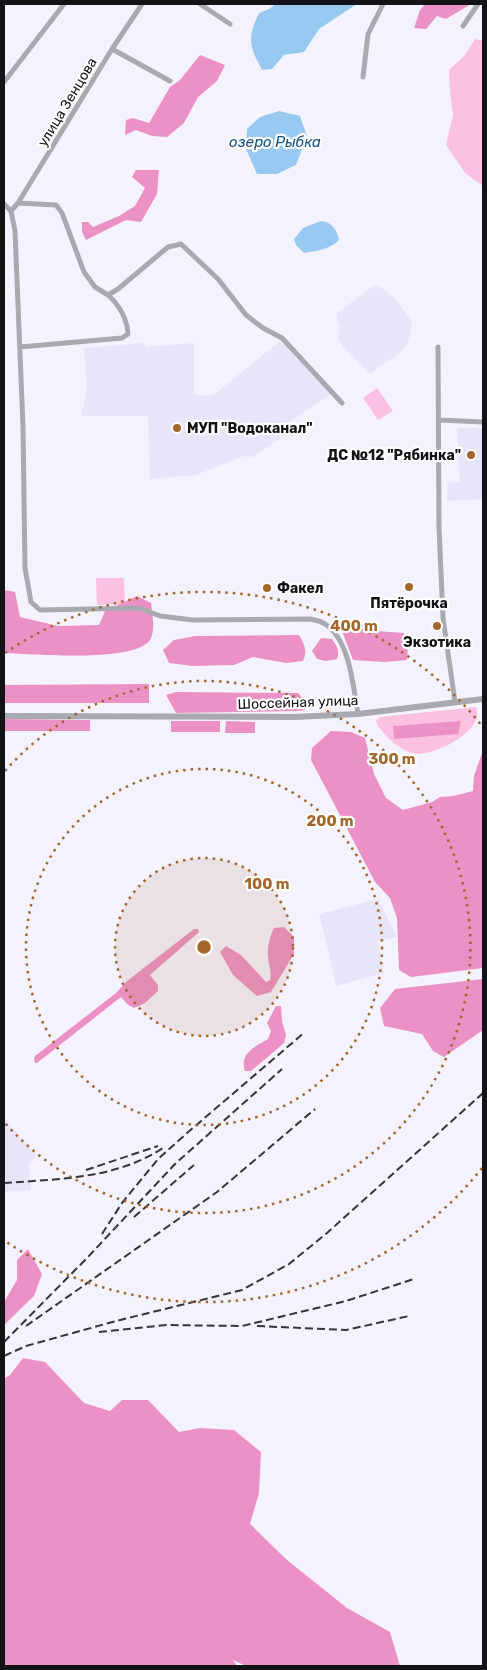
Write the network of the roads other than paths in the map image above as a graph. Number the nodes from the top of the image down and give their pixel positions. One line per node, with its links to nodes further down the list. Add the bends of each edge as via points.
1 (64, 4): 11 (street)
2 (142, 4): 8 (street, улица Зенцова)
3 (200, 4): 6 (street)
4 (383, 4): 9 (street, via 368,34)
5 (478, 4): 7 (street)
6 (230, 24)
7 (463, 26)
8 (112, 49): 10 (street); 12 (street, улица Зенцова)
9 (363, 77)
10 (170, 81)
11 (4, 82)
12 (18, 203): 14 (street, улица Зенцова); 15 (street, via 56,205 84,272 95,287)
13 (4, 204): 14 (street)
14 (11, 211): 16 (street, via 15,231)
15 (108, 294): 16 (street, via 117,303 127,326 128,334 122,338); 18 (street, via 168,247 180,244 218,278 246,315 282,338)
16 (20, 347): 23 (street, via 25,568 31,602 40,610 140,608 160,616 193,620 310,619 325,623 339,637 346,653)
17 (438, 348): 19 (street)
18 (342, 403)
19 (439, 420): 20 (street); 22 (street, via 443,618)
20 (483, 422)
21 (483, 699): 22 (street, Шоссейная улица)
22 (456, 702): 23 (street, Шоссейная улица)
23 (358, 714): 24 (street, Шоссейная улица, via 294,718)
24 (4, 716)

